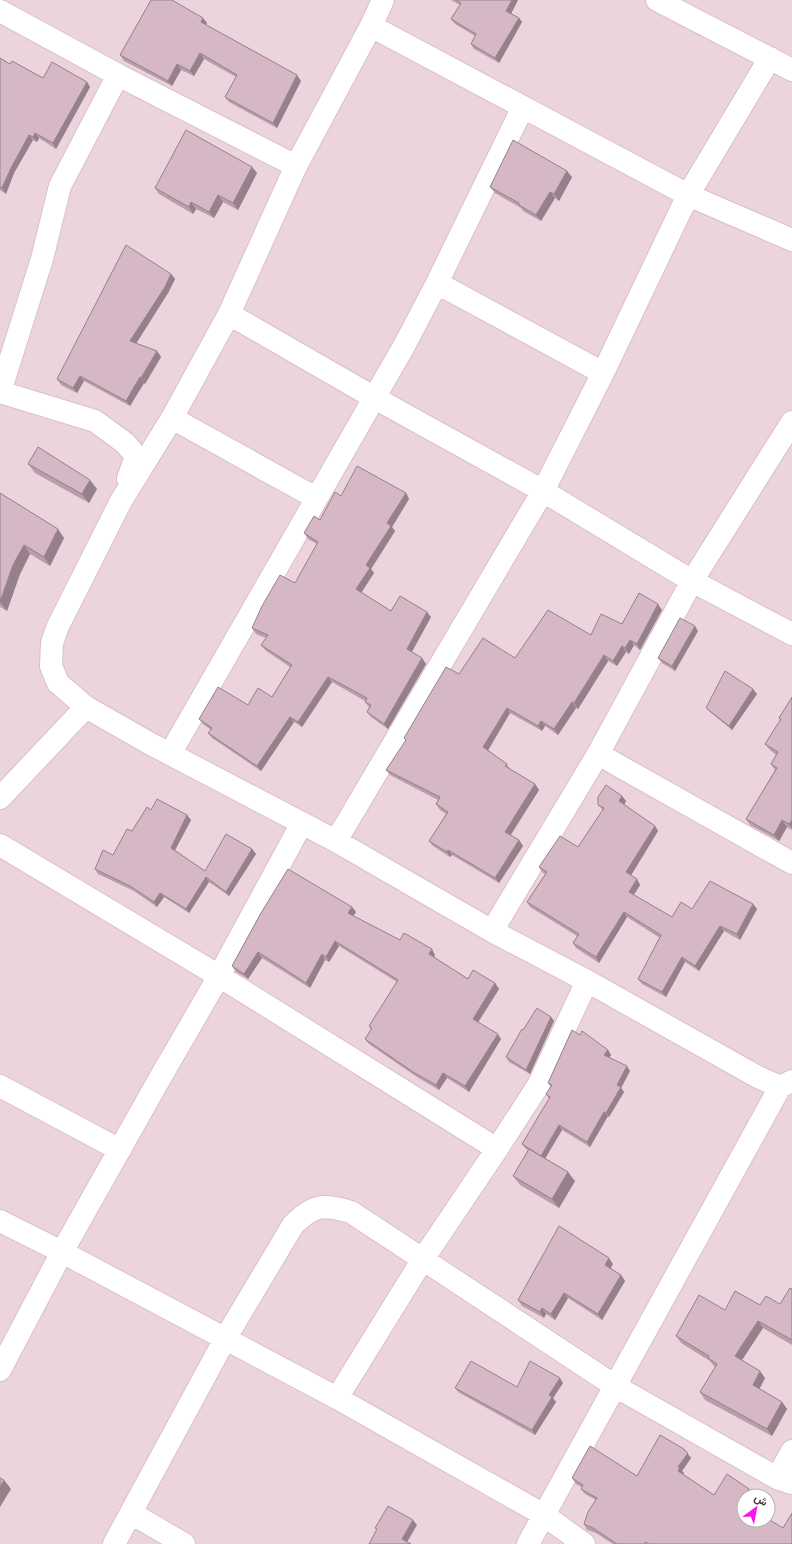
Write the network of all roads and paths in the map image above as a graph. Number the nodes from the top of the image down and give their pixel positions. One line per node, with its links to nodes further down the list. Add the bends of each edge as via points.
1 (383, 0): 4 (street)
2 (658, 0): 5 (street)
3 (0, 11): 7 (street)
4 (371, 26): 8 (street); 9 (street)
5 (770, 58): 6 (street); 10 (street)
6 (792, 70)
7 (118, 75): 9 (street); 15 (street, via 60,186 42,259)
8 (524, 107): 10 (street); 12 (street)
9 (296, 166): 13 (street)
10 (688, 195): 11 (street); 14 (street)
11 (792, 240)
12 (437, 283): 14 (street); 16 (street, via 404,346)
13 (229, 314): 16 (street); 17 (street)
14 (603, 373): 19 (street)
15 (0, 392): 21 (street, via 95,421 125,443 136,456)
16 (373, 397): 19 (street); 20 (street)
17 (172, 418): 20 (street); 21 (street)
18 (790, 429): 22 (street)
19 (543, 490): 22 (street); 29 (street)
20 (316, 498): 25 (street)
21 (121, 502): 24 (street, via 58,626 52,643 52,666 58,683)
22 (692, 581): 23 (street); 26 (street)
23 (792, 634)
24 (86, 707): 25 (street); 27 (street)
25 (170, 754): 28 (street)
26 (598, 754): 31 (street); 32 (street)
27 (0, 798)
28 (302, 823): 29 (street); 33 (street)
29 (336, 841): 32 (street)
30 (0, 845): 33 (street)
31 (792, 863)
32 (492, 931): 34 (street)
33 (219, 976): 37 (street); 38 (street)
34 (587, 981): 35 (street, via 756,1076); 37 (street, via 538,1084)
35 (786, 1084): 44 (street)
36 (0, 1086): 38 (street)
37 (497, 1149): 41 (street)
38 (120, 1150): 40 (street)
39 (0, 1221): 40 (street)
40 (62, 1252): 42 (street); 43 (street)
41 (423, 1260): 42 (street, via 351,1212 321,1207 305,1213 293,1225); 44 (street); 45 (street)
42 (225, 1339): 45 (street); 48 (street)
43 (0, 1370)
44 (615, 1386): 47 (street); 49 (street)
45 (337, 1398): 49 (street)
46 (792, 1451): 47 (street)
47 (785, 1481)
48 (131, 1513): 50 (street); 51 (street)
49 (544, 1515): 52 (street); 53 (street)
50 (114, 1544)
51 (184, 1544)
52 (528, 1544)
53 (584, 1544)

